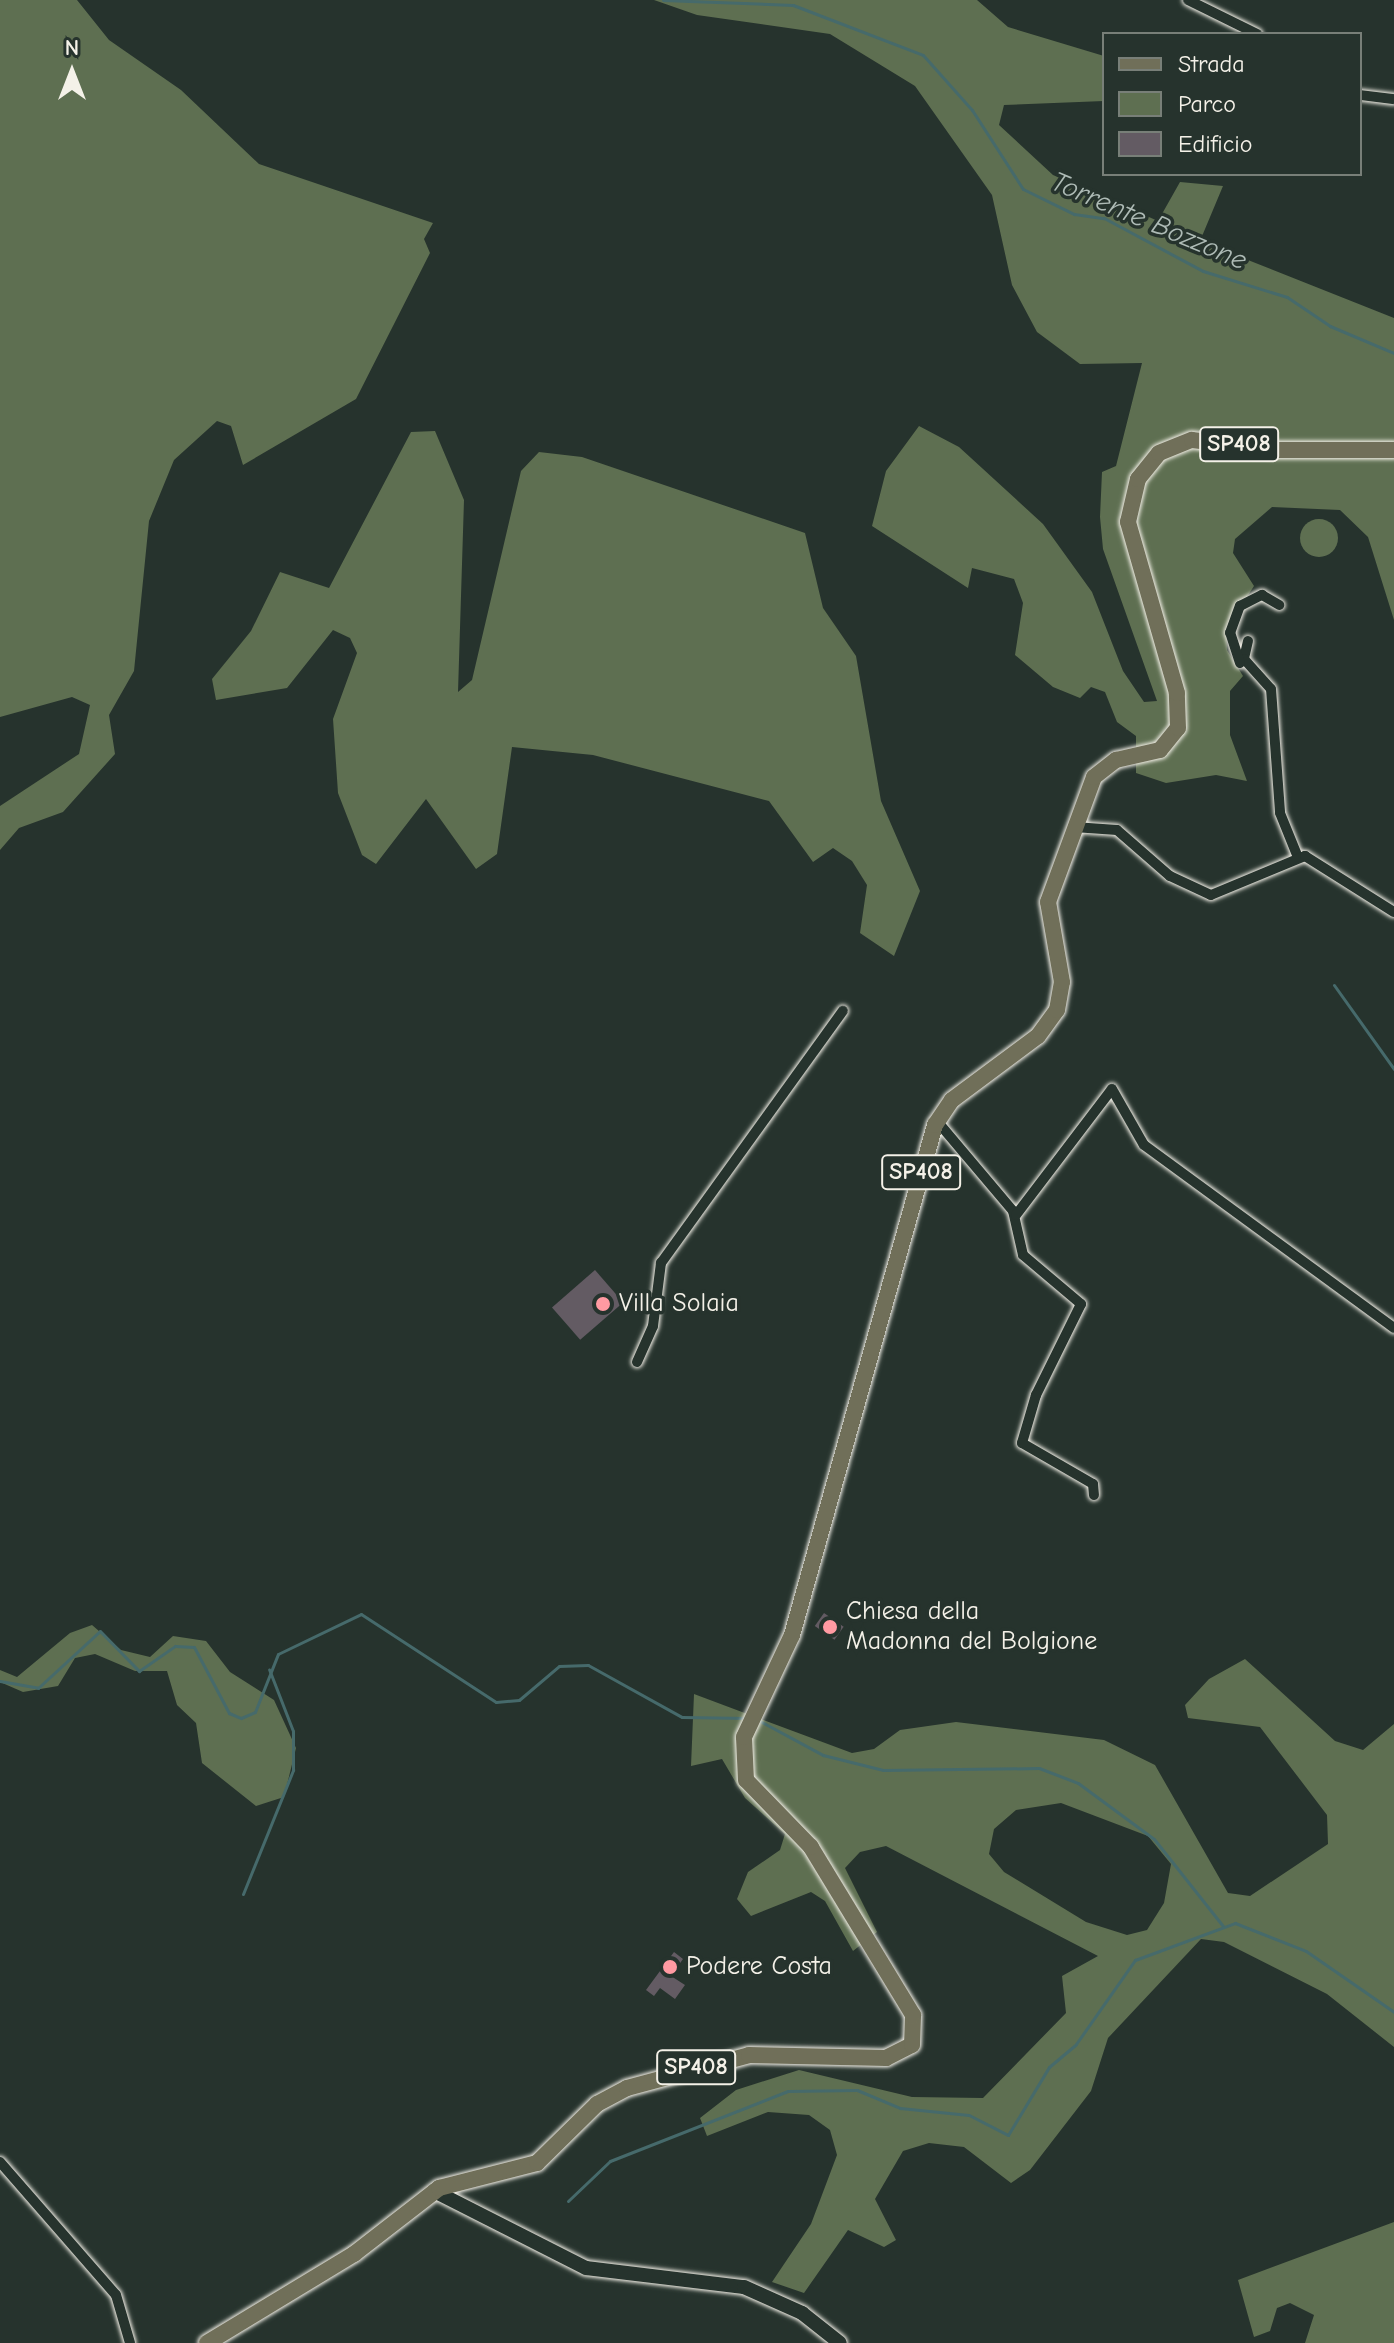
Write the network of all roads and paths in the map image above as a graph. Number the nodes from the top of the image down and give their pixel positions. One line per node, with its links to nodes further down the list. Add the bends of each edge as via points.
1 (1188, 0): 2 (street)
2 (1253, 32)
3 (1362, 95): 4 (street)
4 (1394, 99)
5 (1394, 450): 9 (main road, SP408, via 1277,450 1196,439 1147,465 1128,522 1180,721 1160,750 1099,772)
6 (1279, 605): 8 (street, via 1268,596 1252,597 1233,619 1235,654)
7 (1248, 641): 8 (street, via 1242,654)
8 (1259, 675): 10 (street, via 1271,689 1280,813)
9 (1074, 827): 10 (street, via 1117,830 1170,876 1211,895 1232,892); 13 (main road, SP408, via 1048,906 1062,982 1057,1010 1038,1036 956,1097)
10 (1297, 855): 11 (street)
11 (1394, 912)
12 (843, 1011): 16 (street, via 661,1263 653,1326)
13 (937, 1121): 14 (street); 19 (main road, SP408, via 773,1687 741,1751 748,1784 800,1830 910,2010 917,2032 910,2048 886,2058 749,2055 663,2076 597,2104 525,2170)
14 (1016, 1215): 15 (street, via 1112,1089 1144,1145); 17 (street, via 1023,1255 1081,1304 1036,1395 1022,1443 1093,1484)
15 (1394, 1328)
16 (637, 1362)
17 (1094, 1495)
18 (0, 2162): 20 (street, via 116,2295)
19 (434, 2191): 21 (main road, SP408, via 362,2249); 22 (street, via 586,2268 744,2287 802,2313)
20 (130, 2343)
21 (207, 2343)
22 (840, 2343)

